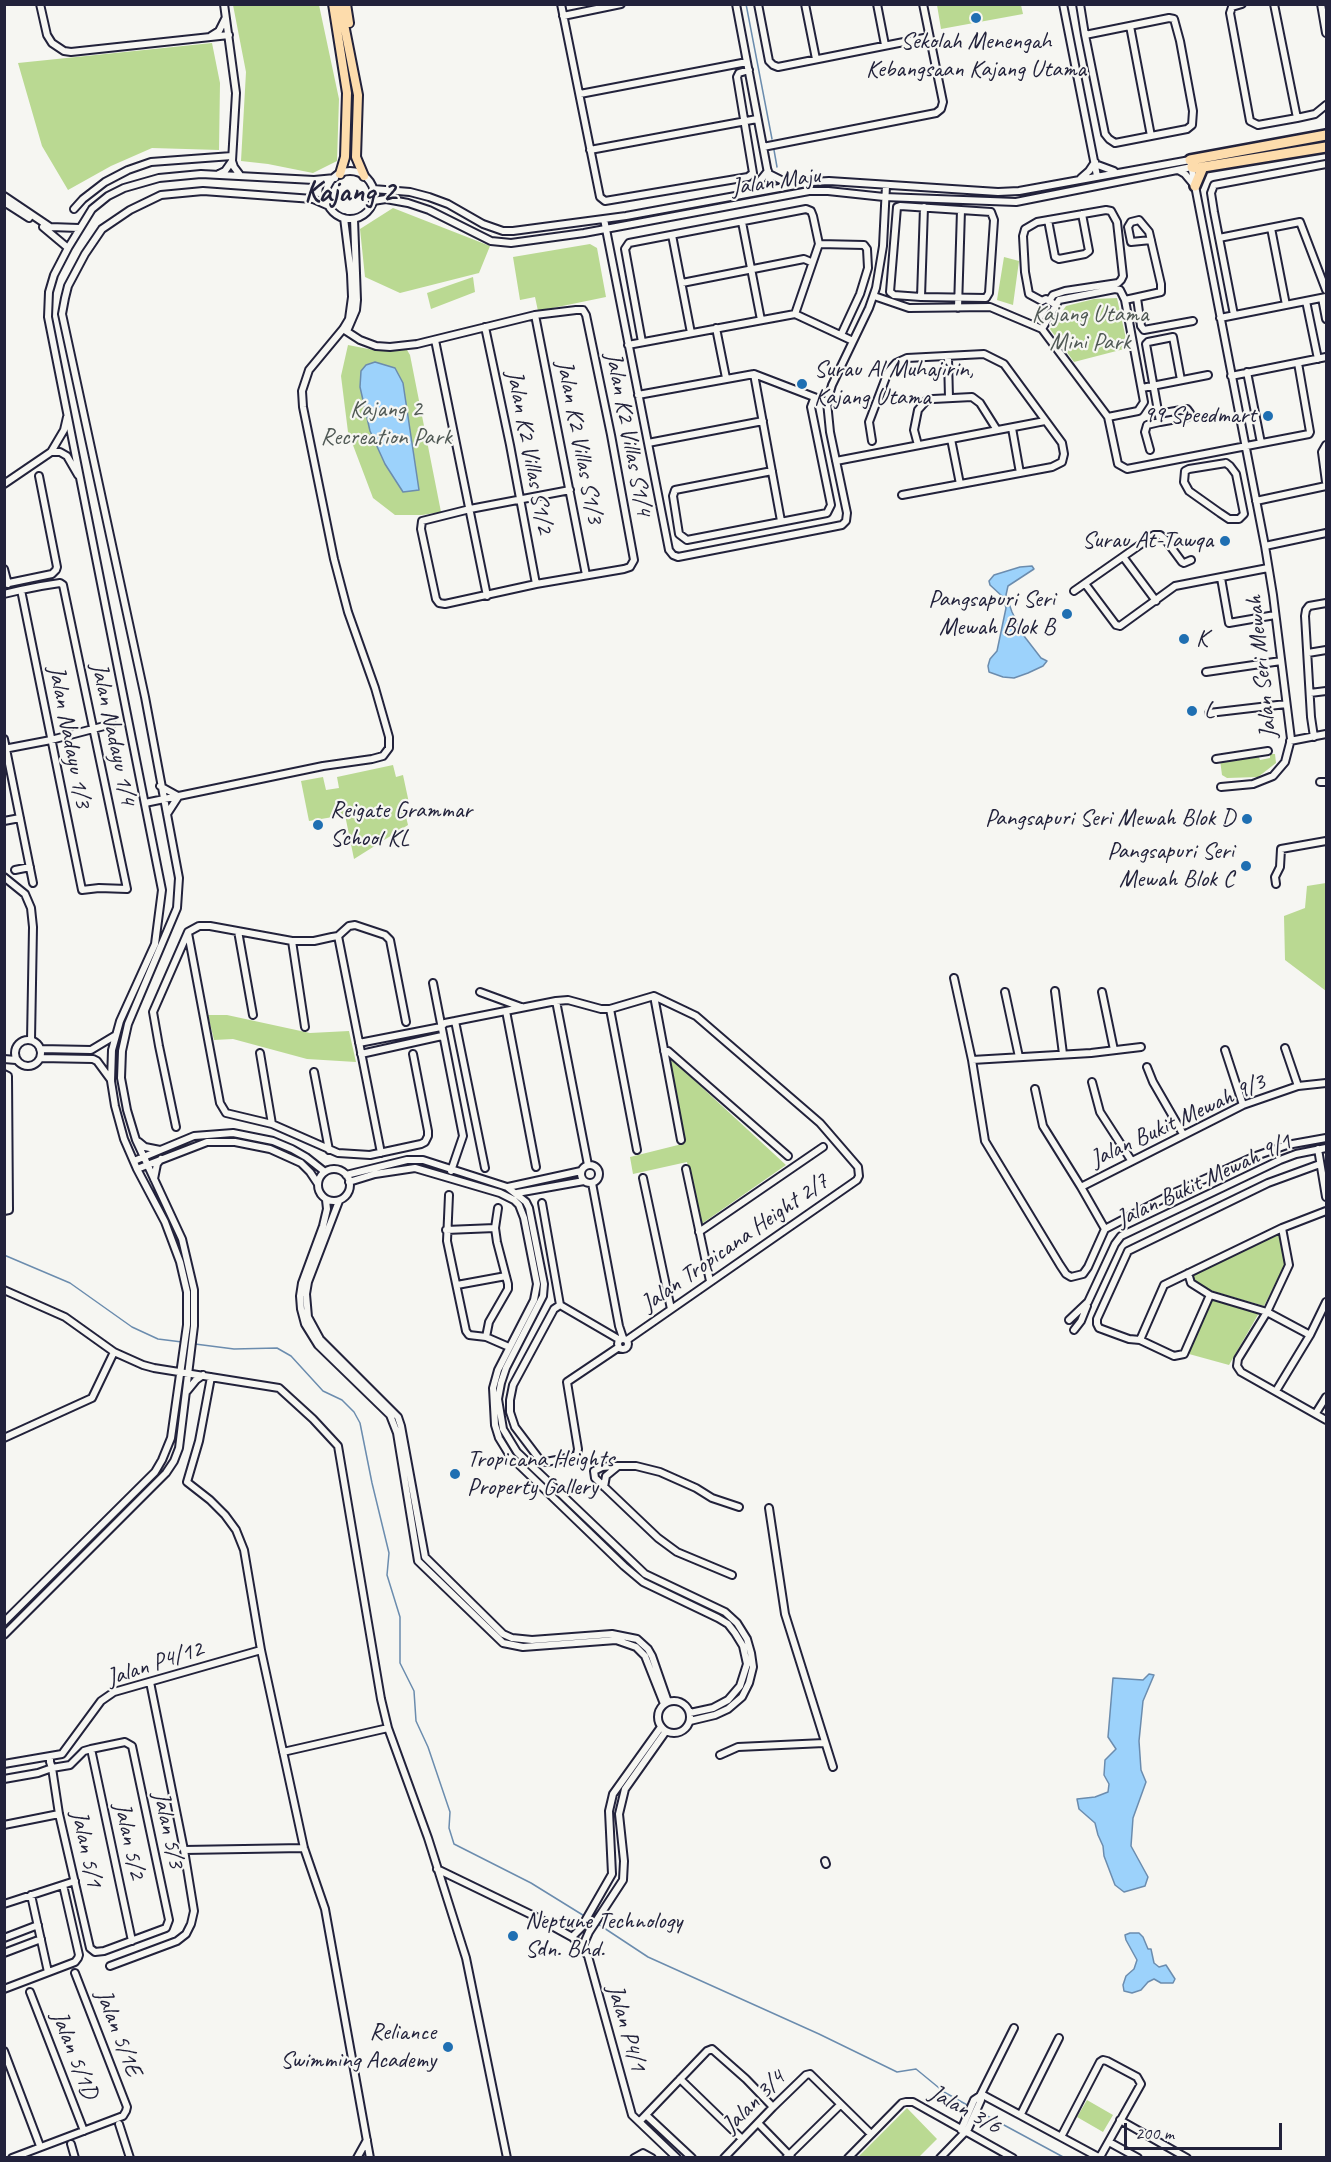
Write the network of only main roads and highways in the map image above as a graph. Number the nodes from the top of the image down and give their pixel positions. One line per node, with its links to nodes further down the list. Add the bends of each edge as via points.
1 (331, 4): 12 (main road, via 347,93 345,157)
2 (340, 4): 4 (main road)
3 (346, 4): 4 (main road)
4 (358, 95): 13 (main road, via 356,158)
5 (1326, 129): 9 (highway, via 1247,144)
6 (1326, 135): 9 (highway)
7 (1326, 141): 10 (highway)
8 (1326, 147): 11 (highway)
9 (1212, 156): 10 (highway)
10 (1191, 163): 11 (highway)
11 (1203, 166): 14 (highway)
12 (337, 176)
13 (364, 176)
14 (1196, 186)

